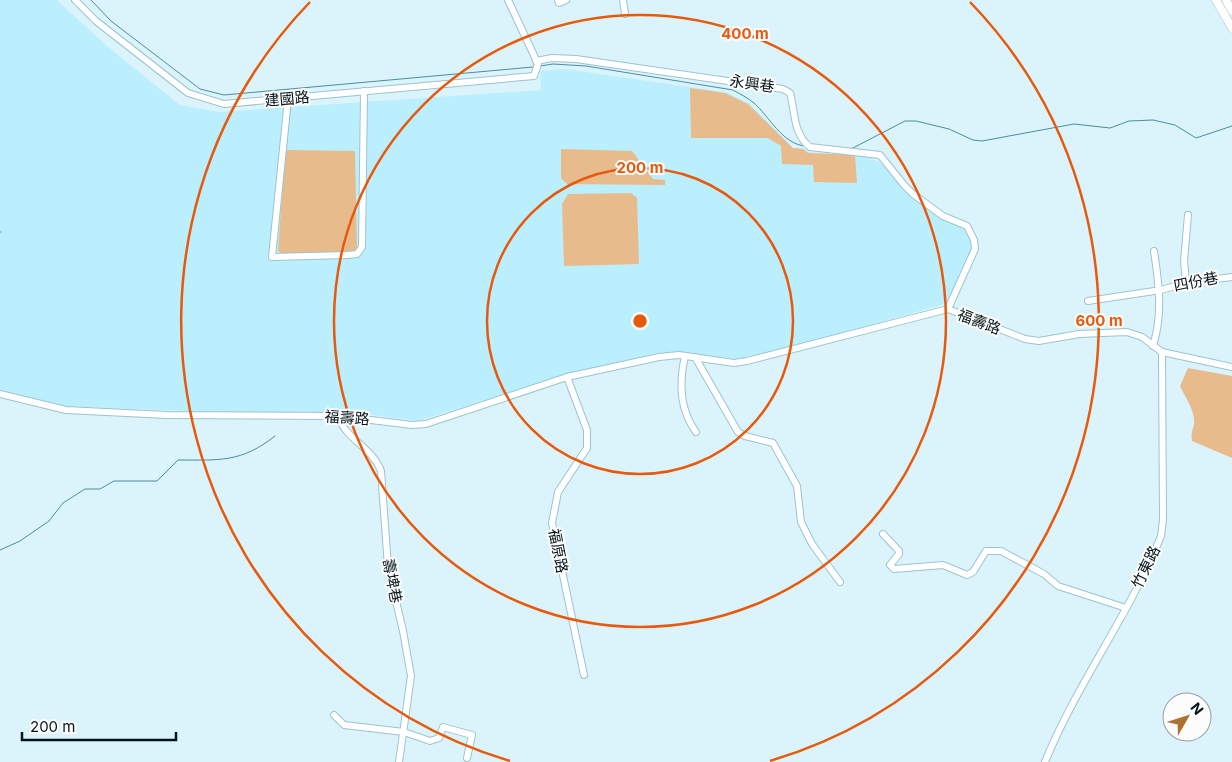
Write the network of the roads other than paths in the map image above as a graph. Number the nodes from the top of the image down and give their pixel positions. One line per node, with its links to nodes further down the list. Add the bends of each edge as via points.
1 (75, 0): 13 (street, 建國路, via 188,93 224,104)
2 (508, 0): 11 (street)
3 (558, 0): 4 (street, via 559,3)
4 (566, 0)
5 (623, 0): 9 (street)
6 (1216, 0): 10 (main road)
7 (1226, 0): 8 (main road)
8 (1232, 11)
9 (624, 14)
10 (1232, 28)
11 (537, 65): 12 (street, 建國路, via 534,76); 20 (street, 永興巷, via 552,58 576,59 783,89 790,93 798,129 810,147 880,155 908,189 943,216 961,222 970,230 975,249)
12 (364, 91): 13 (street, 建國路); 13 (street, via 362,247 357,254 347,256 272,257)
13 (288, 99)
14 (1188, 215): 17 (street, via 1184,261)
15 (1154, 251): 18 (street, 四份巷)
16 (1232, 277): 17 (street, 四份巷)
17 (1186, 282): 18 (street, 四份巷)
18 (1160, 290): 19 (street, 四份巷); 21 (street, 四份巷, via 1158,331)
19 (1088, 302)
20 (948, 309): 21 (street, 福壽路, via 1025,339 1039,341 1079,334 1127,332 1142,337); 24 (street, 福壽路, via 748,361 734,363)
21 (1153, 346): 22 (street, 福壽路)
22 (1162, 352): 25 (street, 福壽路); 32 (street, 竹東路, via 1163,526 1156,548)
23 (685, 356): 24 (street, 福壽路); 26 (street, 福壽路, via 659,357); 29 (street, via 680,382 687,420)
24 (695, 357): 31 (street, via 738,432 773,443 797,486 801,522 812,544)
25 (1232, 367)
26 (567, 377): 28 (street, 福壽路, via 426,424); 33 (street, 福原路, via 587,430 587,448 558,492 552,523)
27 (0, 394): 28 (street, 福壽路, via 66,410 177,415)
28 (338, 416): 35 (street, 壽埤巷, via 341,426 375,459 381,472 388,566 411,676)
29 (696, 432)
30 (883, 534): 32 (street, via 899,554 891,568 943,565 967,575 973,572 984,553 1001,552 1044,574 1058,586)
31 (840, 582)
32 (1126, 608): 38 (street, 竹東路)
33 (584, 675)
34 (334, 715): 35 (street, via 344,725)
35 (404, 732): 36 (street, via 430,741 439,738 444,727 472,735); 37 (street, 壽埤巷)
36 (467, 758)
37 (399, 762)
38 (1045, 762)

